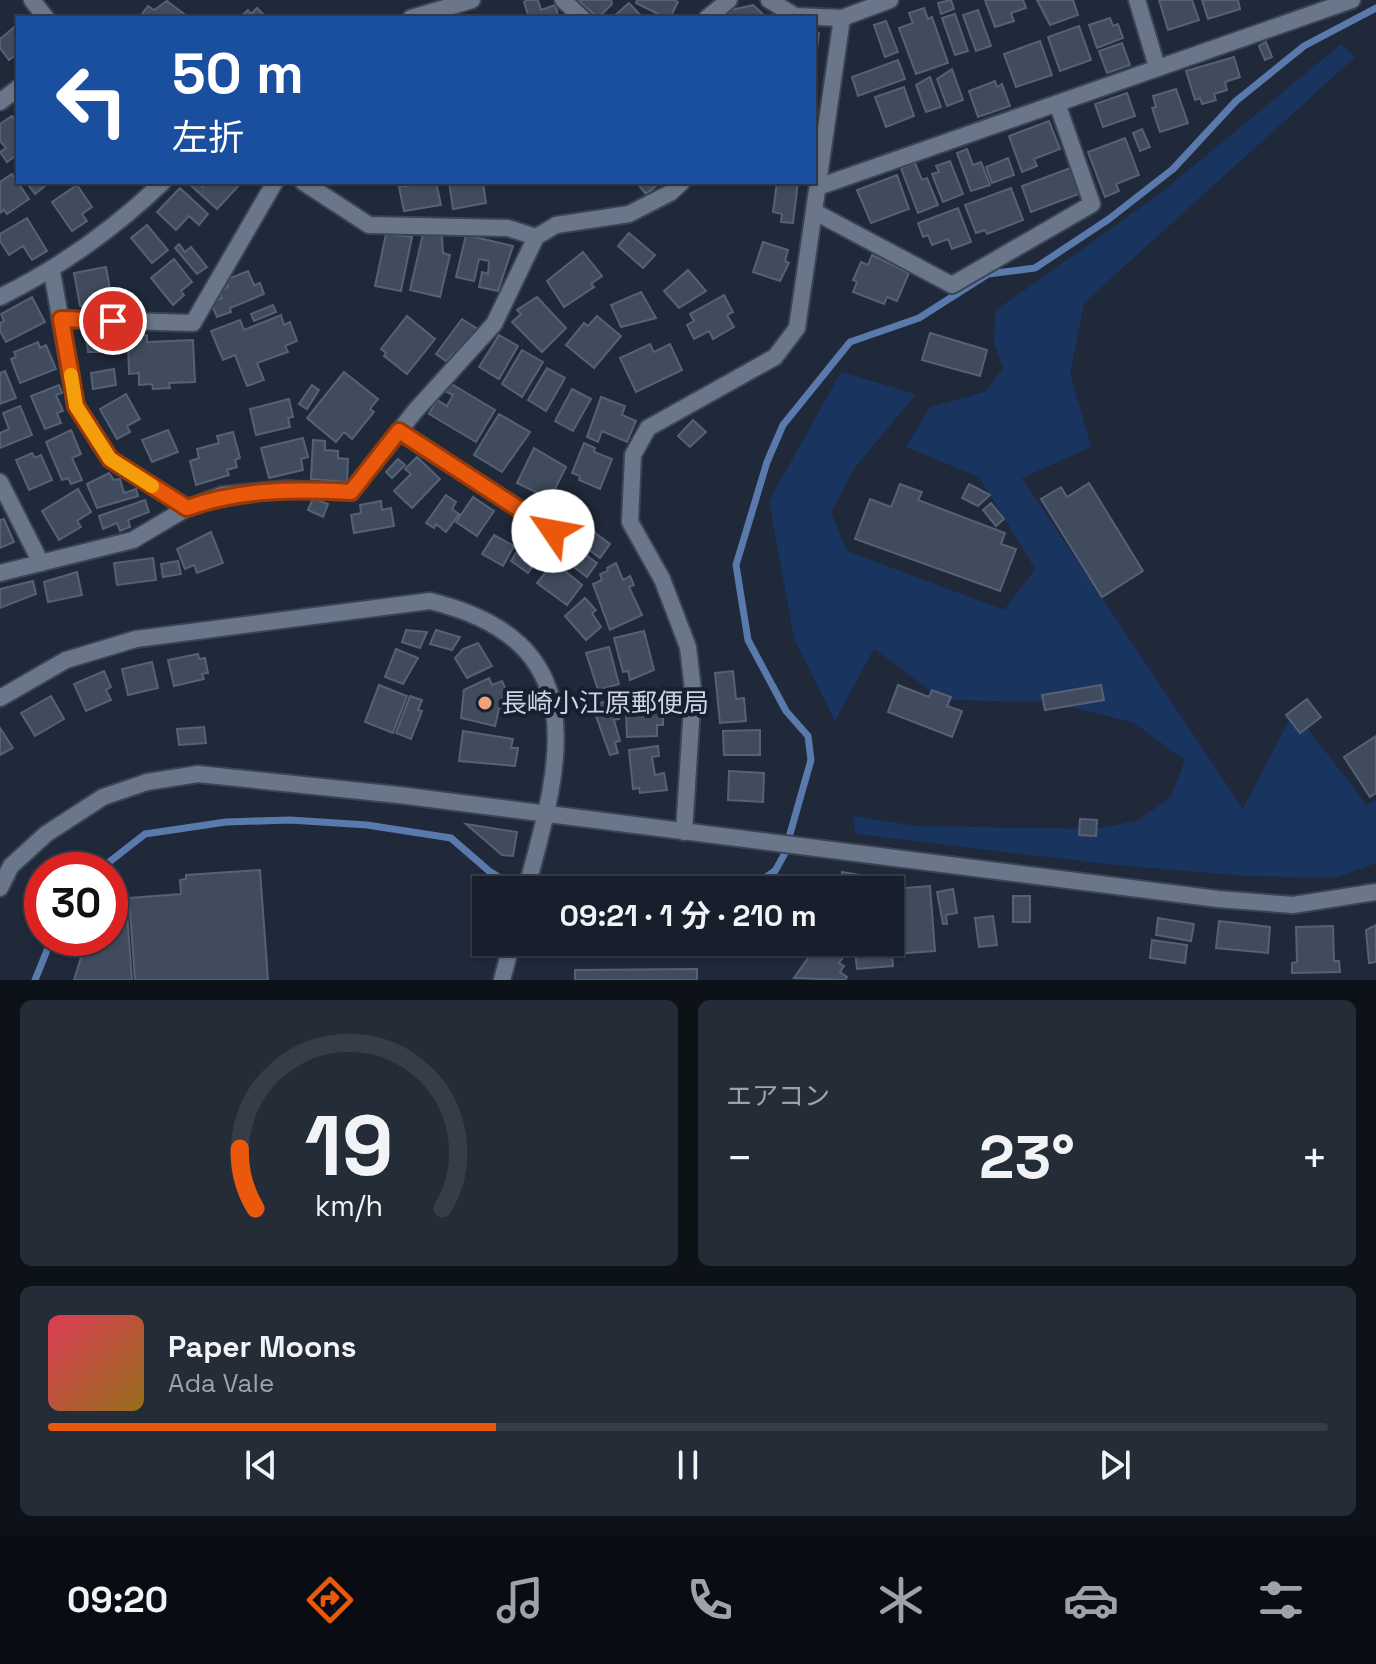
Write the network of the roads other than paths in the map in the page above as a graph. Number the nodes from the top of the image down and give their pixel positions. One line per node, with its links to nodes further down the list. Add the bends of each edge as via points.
1 (32, 0): 10 (street)
2 (472, 0): 11 (street)
3 (563, 0): 12 (street)
4 (729, 0): 13 (street)
5 (769, 0): 9 (street)
6 (890, 0): 14 (street)
7 (1137, 0): 15 (street)
8 (1352, 0): 15 (street)
9 (795, 11): 14 (street)
10 (44, 16)
11 (418, 16)
12 (580, 16)
13 (709, 16)
14 (842, 18): 23 (street)
15 (1157, 67): 18 (street)
16 (16, 90): 17 (street)
17 (0, 102)
18 (1057, 103): 23 (street); 24 (street, via 1092,204 952,285)
19 (161, 184): 26 (street)
20 (274, 184): 28 (street, via 193,323)
21 (306, 184): 25 (street, via 369,225 508,228)
22 (680, 184): 25 (street, via 629,214 556,225)
23 (818, 187): 24 (street)
24 (815, 212): 37 (street, via 797,328 775,357 648,428 633,455 630,522 662,579 688,647 693,690)
25 (536, 237): 29 (street, via 494,324)
26 (52, 272): 27 (street); 28 (street)
27 (0, 297)
28 (61, 319): 31 (street, via 76,406 110,459)
29 (399, 431): 31 (street, via 351,492 286,489 222,495); 32 (street)
30 (0, 482): 33 (street)
31 (187, 508): 33 (street, via 133,540)
32 (553, 531)
33 (41, 563): 34 (street)
34 (0, 573)
35 (0, 698): 36 (street, via 66,660 136,639 430,601 499,627 534,657 554,704 559,743)
36 (547, 815): 37 (street); 38 (street); 39 (street, via 198,774 147,782 103,797 46,834 11,866)
37 (684, 832): 40 (street, via 1233,900 1293,905)
38 (530, 876)
39 (0, 888)
40 (1376, 892)
41 (508, 956): 42 (street)
42 (502, 980)

